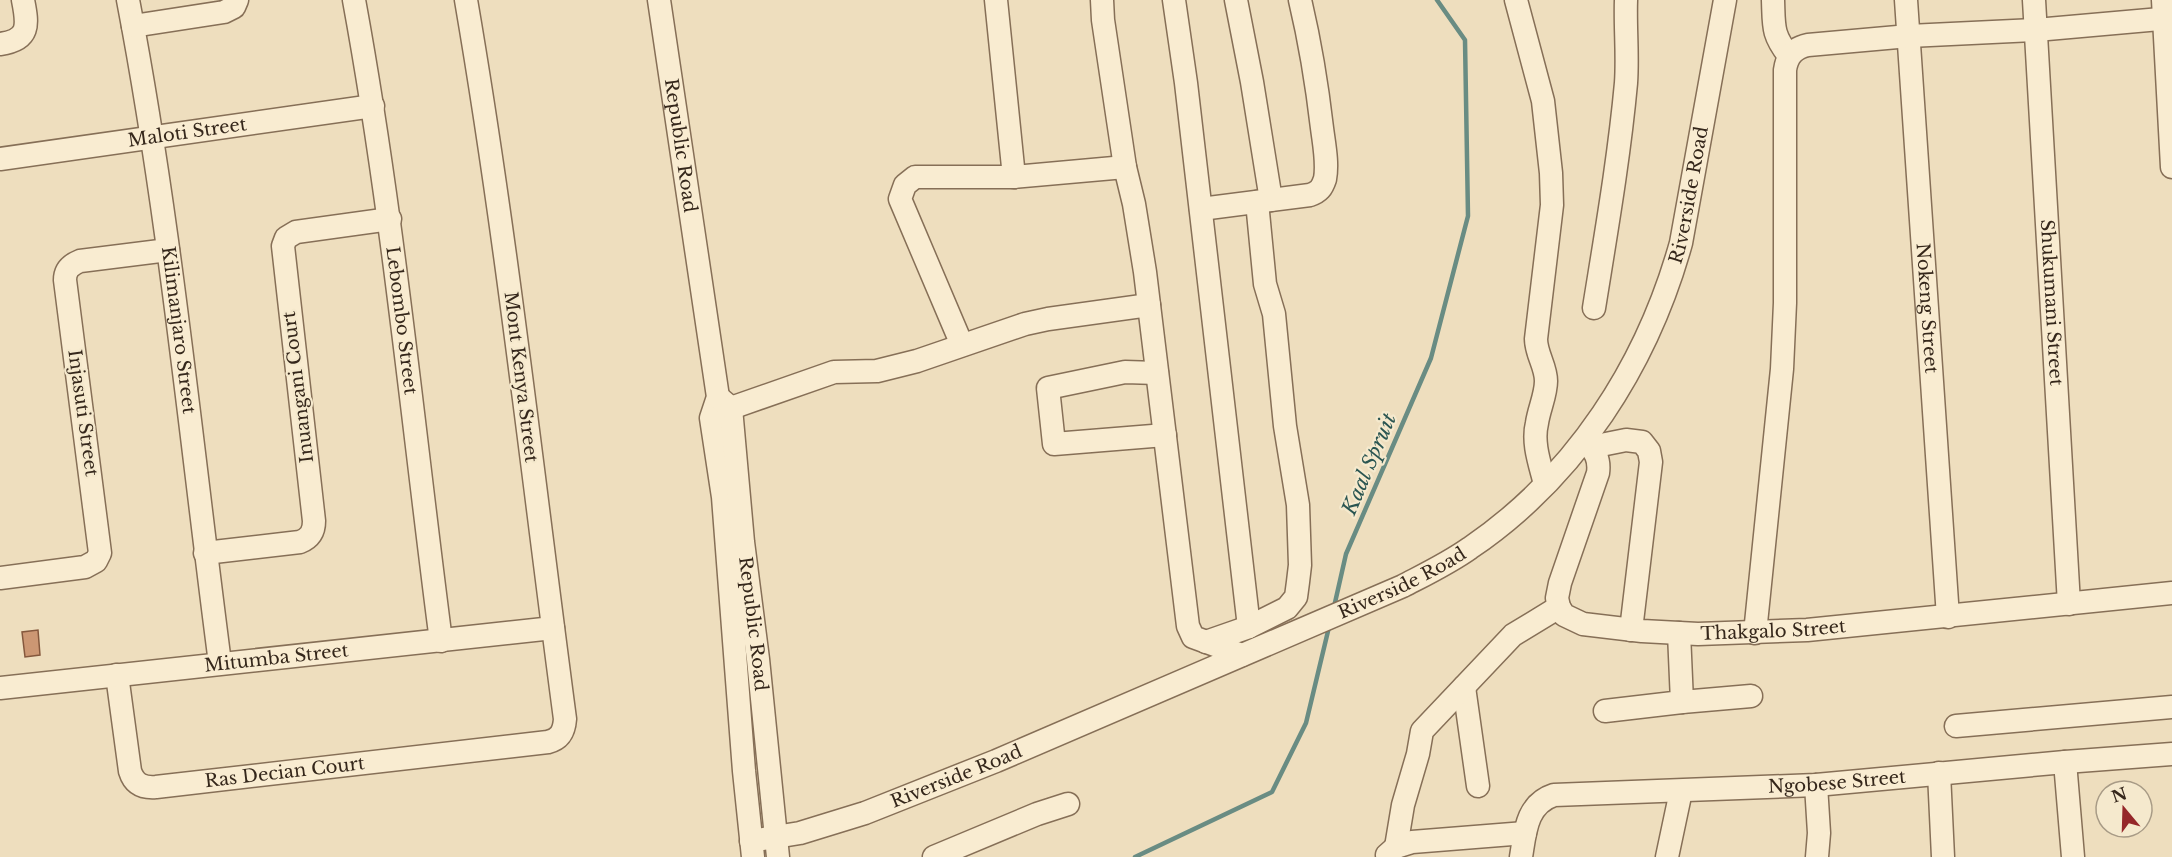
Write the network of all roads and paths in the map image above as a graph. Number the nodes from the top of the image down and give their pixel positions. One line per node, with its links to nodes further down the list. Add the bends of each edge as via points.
1 (23, 0): 22 (street, via 23,34)
2 (128, 0): 19 (street, Kilimanjaro Street)
3 (237, 0): 19 (street, via 234,7 224,12)
4 (354, 0): 24 (street, Lebombo Street)
5 (466, 0): 49 (street, Mont Kenya Street, via 503,235)
6 (659, 0): 38 (street, Republic Road)
7 (996, 0): 29 (street)
8 (1102, 0): 27 (street)
9 (1174, 0): 31 (street)
10 (1236, 0): 30 (street, via 1252,82)
11 (1300, 0): 30 (street, via 1318,96 1325,177 1319,192)
12 (1516, 0): 41 (street, via 1543,101 1551,173 1552,205 1536,339 1546,383 1536,425 1536,450)
13 (1626, 0): 35 (street, via 1625,94)
14 (1725, 0): 40 (street, Riverside Road, via 1671,280 1646,342)
15 (1773, 0): 23 (street, via 1774,31)
16 (1906, 0): 21 (street, Nokeng Street)
17 (2034, 0): 20 (street, Shukumani Street)
18 (2166, 12): 20 (street); 28 (street)
19 (133, 26): 25 (street, Kilimanjaro Street)
20 (2036, 30): 21 (street); 45 (street, Shukumani Street)
21 (1909, 36): 23 (street, via 1808,45); 47 (street, Nokeng Street)
22 (0, 44)
23 (1789, 56): 52 (street, via 1785,70 1782,369)
24 (373, 106): 25 (street, Maloti Street); 32 (street, Lebombo Street)
25 (152, 136): 26 (street, Maloti Street); 33 (street, Kilimanjaro Street)
26 (0, 159)
27 (1125, 167): 29 (street); 34 (street)
28 (2172, 167)
29 (1014, 177): 36 (street, via 915,177 905,185 900,200)
30 (1264, 201): 31 (street); 48 (street, via 1265,284 1274,314 1298,505 1300,565 1296,597 1287,608)
31 (1201, 209): 48 (street)
32 (390, 219): 42 (street, Inuangani Court, via 296,232 286,238 283,246 314,521 312,533 300,543); 53 (street, Lebombo Street)
33 (168, 250): 42 (street, Kilimanjaro Street); 43 (street, Injasuti Street, via 80,261 66,272 100,553 96,561 85,567)
34 (1149, 305): 36 (street, via 1048,318); 37 (street)
35 (1594, 308)
36 (962, 345): 38 (street, via 877,371 834,372)
37 (1157, 373): 39 (street); 39 (street, via 1125,372 1048,387 1054,444)
38 (725, 403): 74 (street, Republic Road, via 738,471); 75 (street, Republic Road, via 711,418 723,497)
39 (1165, 435): 54 (street, via 1188,626 1193,637)
40 (1588, 444): 41 (street, Riverside Road); 46 (street, via 1599,464 1598,473 1560,583); 50 (street, via 1626,440 1642,442 1649,451 1651,462)
41 (1545, 484): 55 (street, Riverside Road, via 1471,548 1422,576)
42 (206, 553): 56 (street, Kilimanjaro Street)
43 (0, 578)
44 (2172, 593): 45 (street, Thakgalo Street)
45 (2068, 604): 47 (street, Thakgalo Street)
46 (1559, 607): 50 (street, Thakgalo Street, via 1564,615 1583,624); 58 (street, via 1513,635)
47 (1948, 617): 52 (street, Thakgalo Street)
48 (1249, 627): 54 (street)
49 (553, 628): 53 (street, Mitumba Street); 65 (street, Mont Kenya Street, via 565,719 558,738)
50 (1632, 630): 51 (street, Thakgalo Street)
51 (1679, 633): 52 (street, Thakgalo Street); 61 (street)
52 (1755, 633)
53 (441, 641): 56 (street, Mitumba Street)
54 (1206, 642): 55 (street)
55 (1242, 655): 74 (street, Riverside Road, via 996,761)
56 (220, 663): 57 (street, Mitumba Street)
57 (117, 675): 59 (street, Mitumba Street); 65 (street, Ras Decian Court, via 130,771 135,782 145,787)
58 (1464, 687): 70 (street); 76 (street, via 1422,731)
59 (0, 688)
60 (1751, 696): 61 (street)
61 (1682, 702): 63 (street)
62 (2172, 707): 64 (street)
63 (1605, 711)
64 (1956, 726)
65 (544, 743)
66 (2172, 754): 67 (street, Ngobese Street)
67 (2065, 762): 68 (street, Ngobese Street); 82 (street)
68 (1939, 773): 69 (street, Ngobese Street); 81 (street)
69 (1816, 785): 71 (street, Ngobese Street); 80 (street)
70 (1478, 786)
71 (1681, 791): 73 (street, Ngobese Street, via 1554,795 1539,801); 79 (street)
72 (1068, 804): 77 (street)
73 (1525, 833): 76 (street, via 1421,840); 78 (street, Ngobese Street)
74 (777, 847): 75 (street, Riverside Road)
75 (752, 849)
76 (1391, 852)
77 (934, 857)
78 (1521, 857)
79 (1666, 857)
80 (1817, 857)
81 (1943, 857)
82 (2073, 857)

